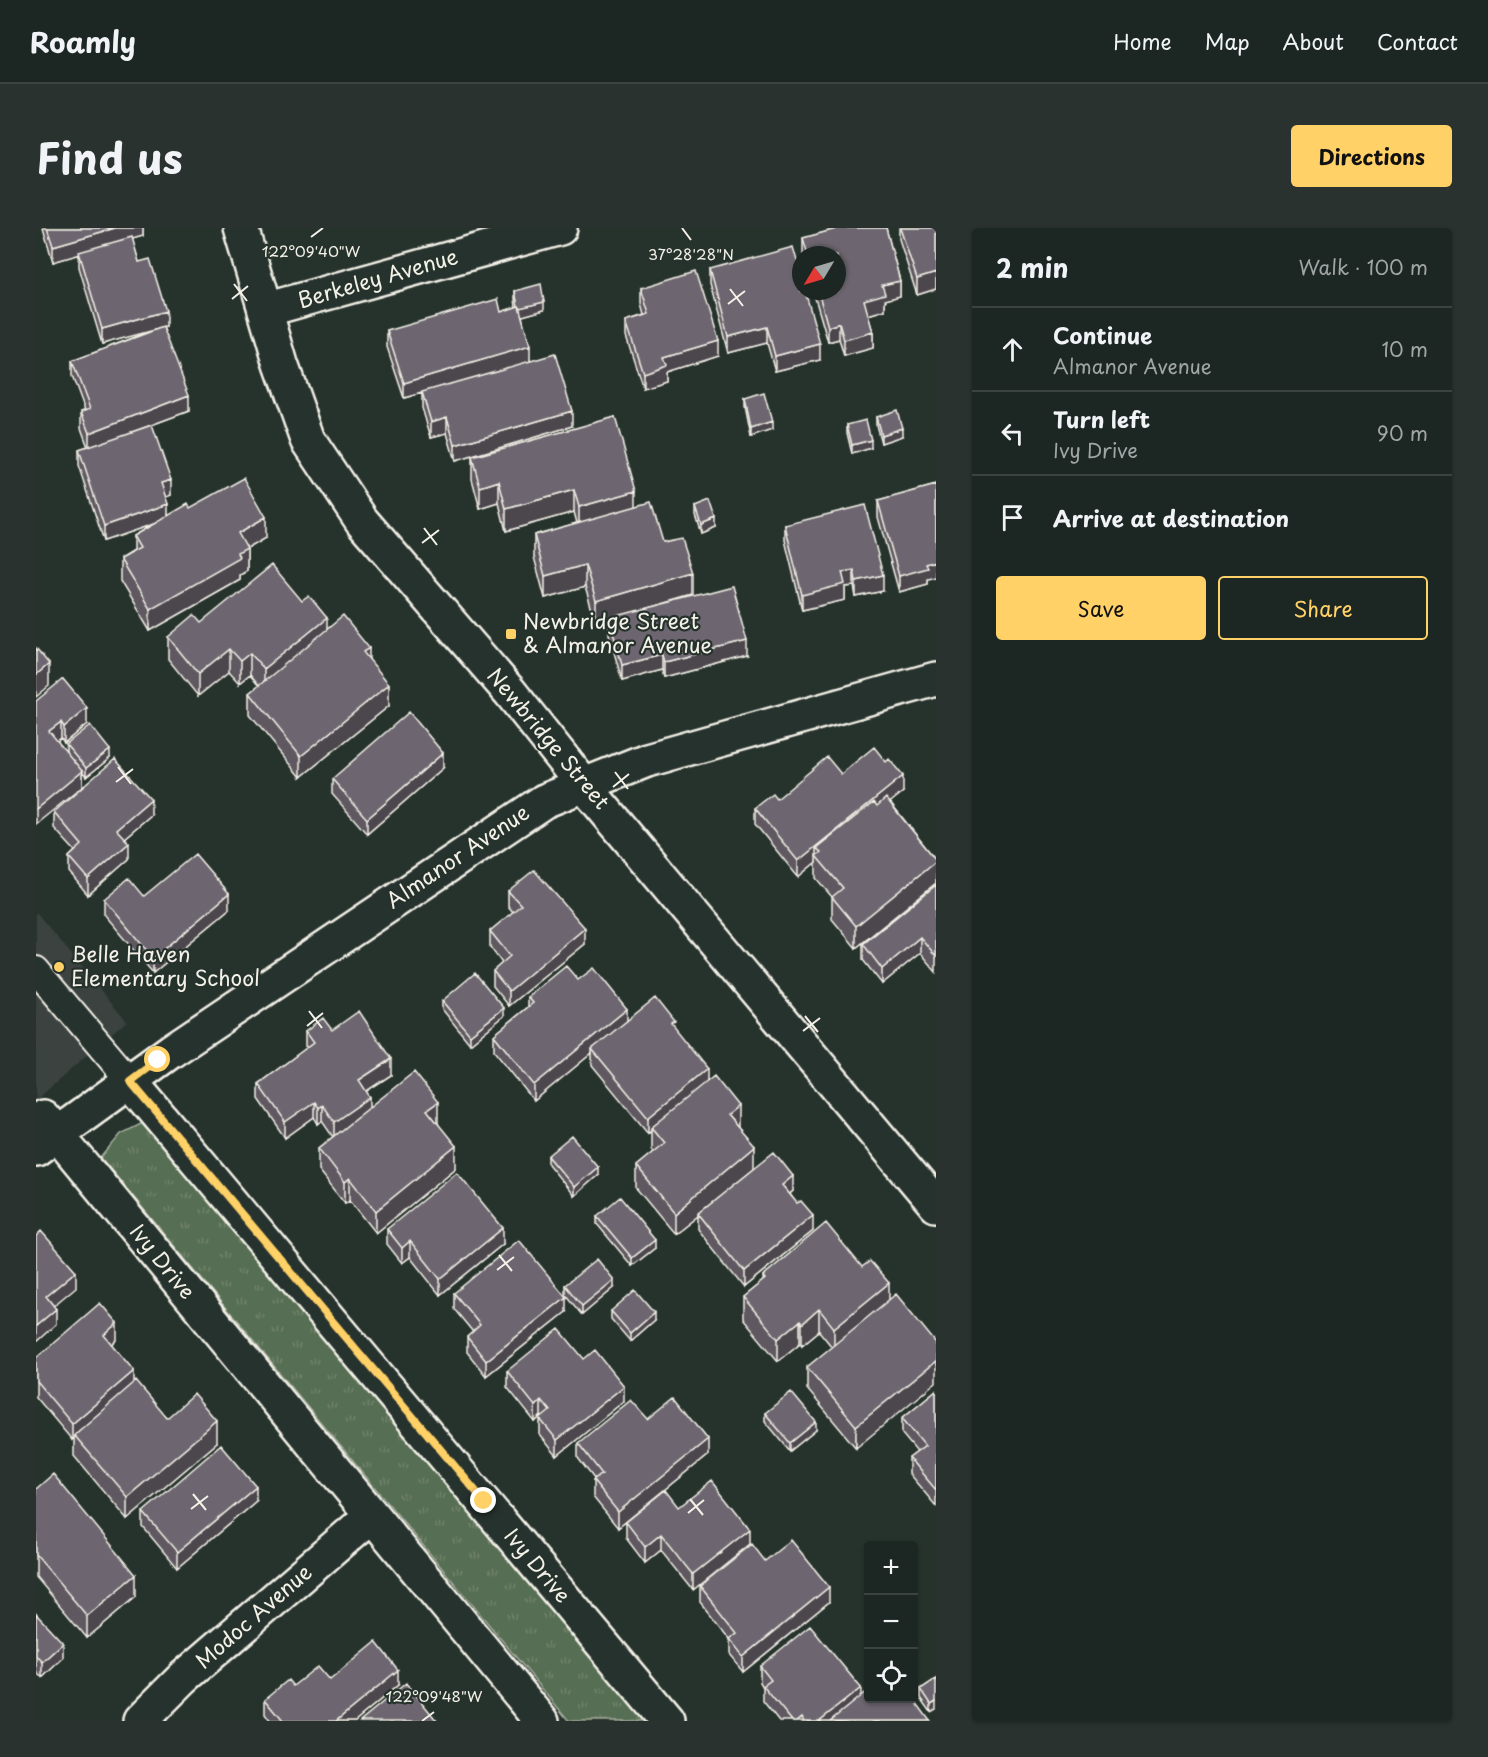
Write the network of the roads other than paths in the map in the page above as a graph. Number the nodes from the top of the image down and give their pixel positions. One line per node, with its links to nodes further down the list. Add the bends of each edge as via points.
1 (241, 228): 3 (street, Newbridge Street)
2 (560, 228): 3 (street, Berkeley Avenue)
3 (265, 310): 5 (street, Newbridge Street, via 308,440 362,521 510,692)
4 (936, 679): 5 (street, Almanor Avenue, via 647,760)
5 (583, 784): 7 (street, Almanor Avenue, via 526,811); 9 (street, Newbridge Street)
6 (36, 970): 7 (lane, Ivy Drive)
7 (130, 1081): 8 (street, Almanor Avenue); 13 (street, Ivy Drive)
8 (43, 1127): 10 (street, Ivy Drive)
9 (936, 1205)
10 (371, 1516): 11 (street, Modoc Avenue, via 183,1678); 12 (street, Ivy Drive)
11 (140, 1721)
12 (542, 1721)
13 (667, 1721)

